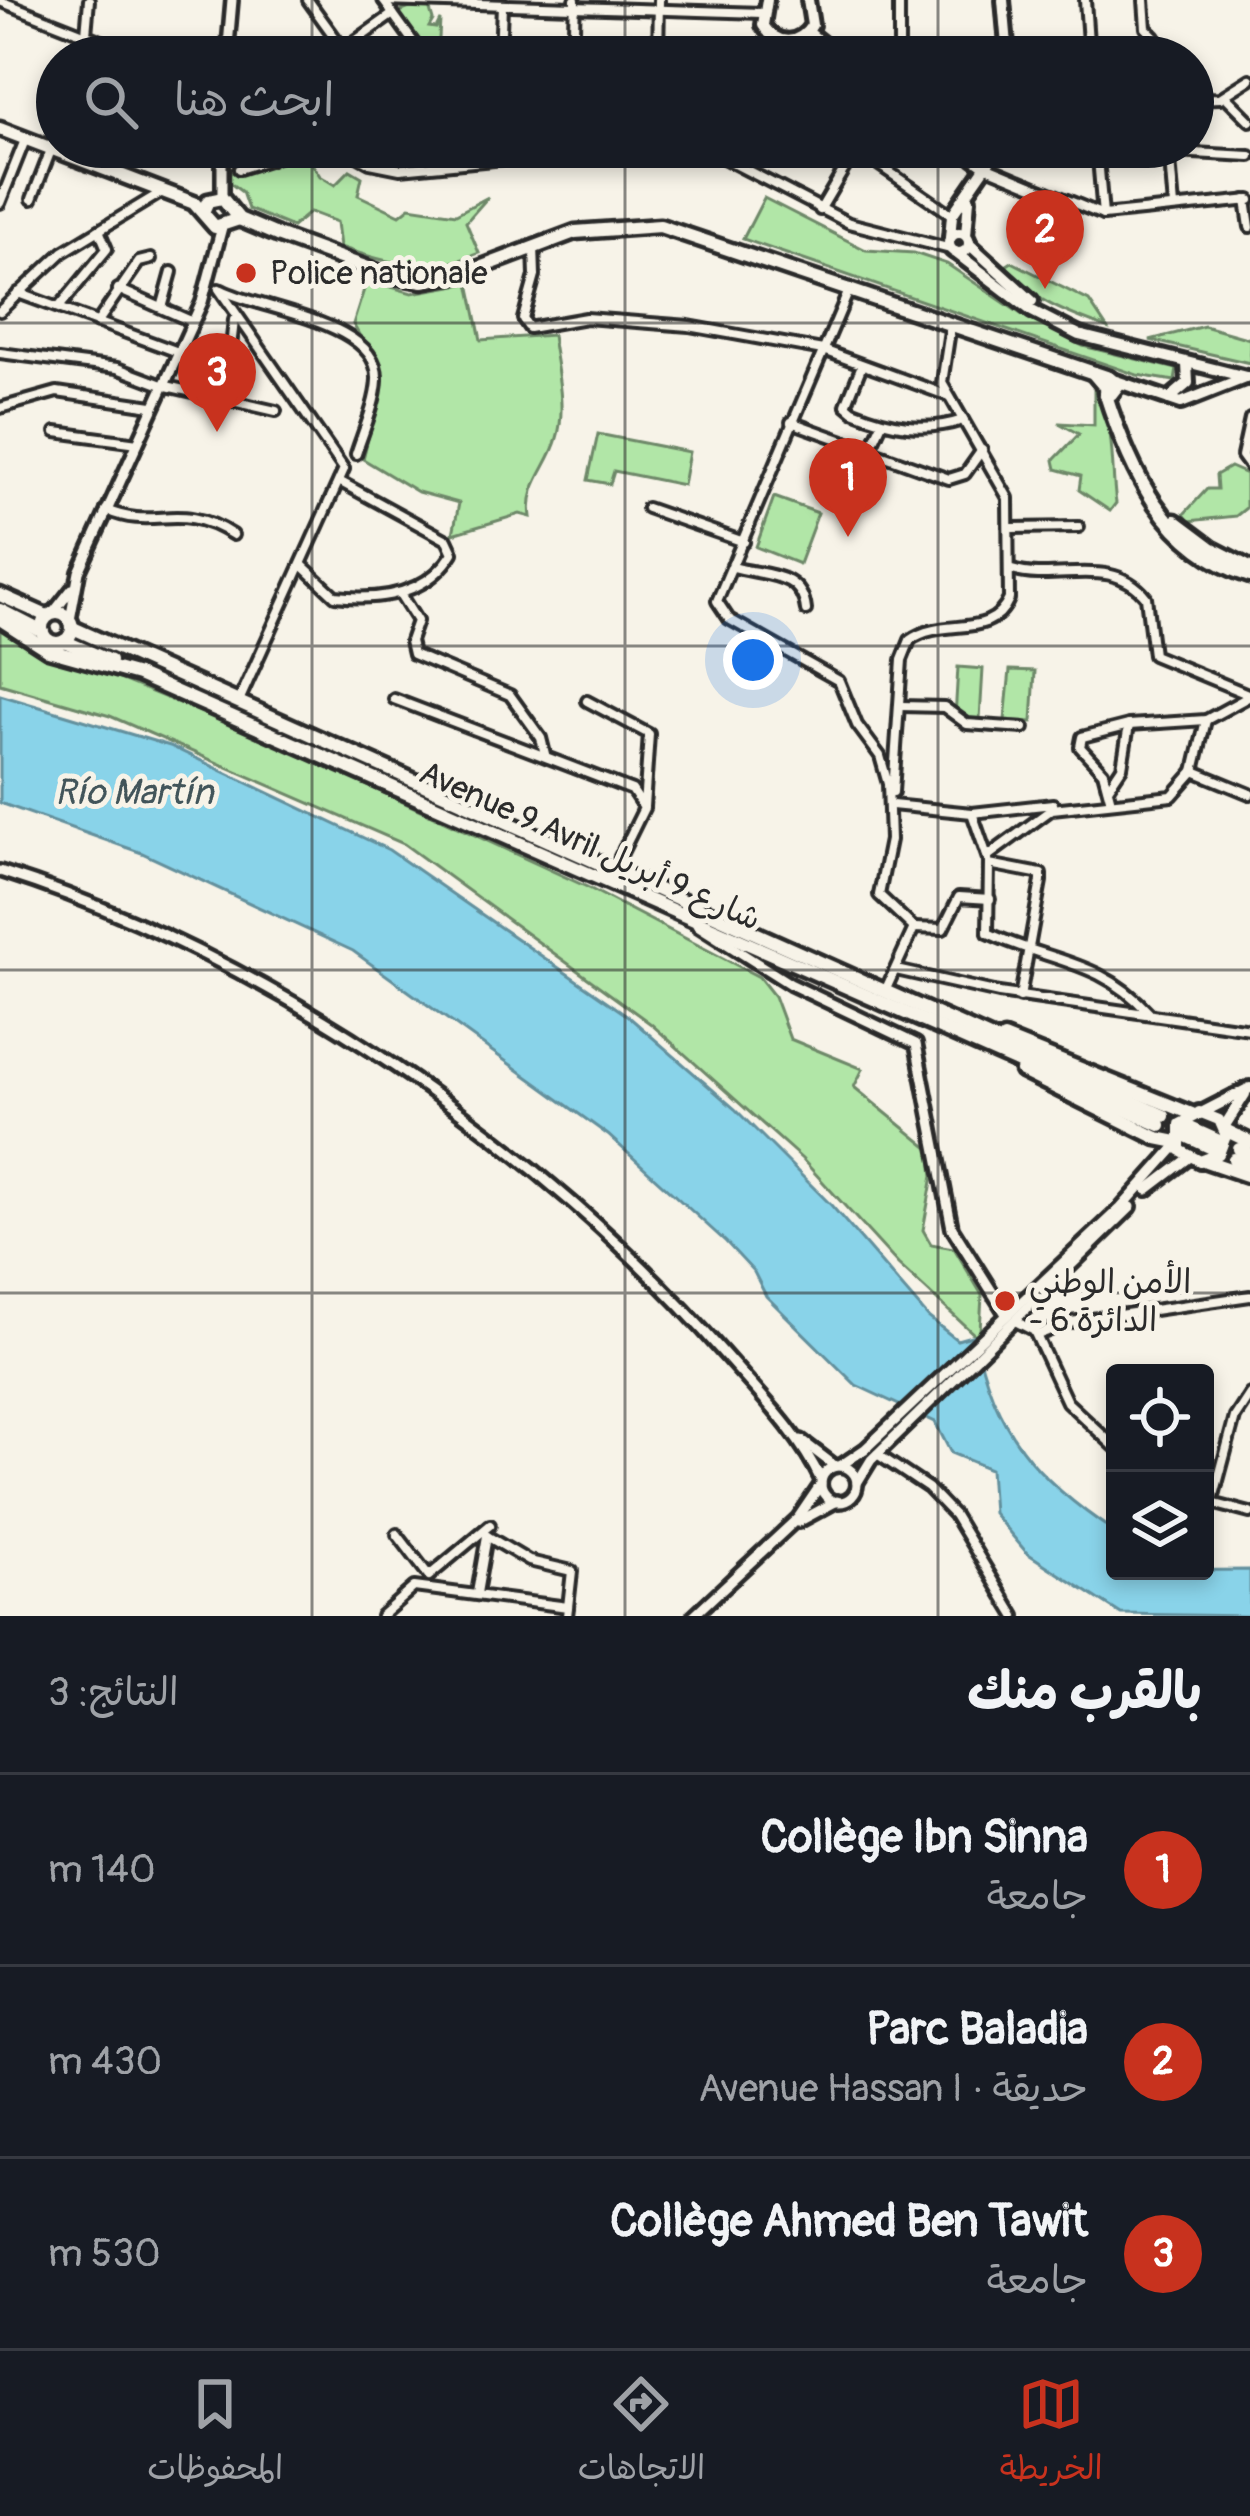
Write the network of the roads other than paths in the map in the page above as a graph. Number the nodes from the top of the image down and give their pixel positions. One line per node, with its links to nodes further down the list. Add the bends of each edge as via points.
1 (89, 0): 18 (street)
2 (232, 0): 20 (street)
3 (308, 0): 21 (street)
4 (384, 0): 11 (street); 16 (street)
5 (808, 0): 17 (main road)
6 (899, 0): 30 (street)
7 (1003, 0): 31 (main road)
8 (1085, 0): 32 (street)
9 (1144, 0): 33 (street)
10 (0, 1): 18 (street)
11 (440, 1): 12 (street)
12 (502, 2): 13 (street); 24 (street)
13 (575, 3): 15 (street); 25 (street)
14 (764, 4): 15 (street); 27 (main road)
15 (659, 5): 26 (street)
16 (393, 14): 22 (street); 23 (street)
17 (808, 32): 28 (main road); 29 (main road)
18 (86, 34): 19 (street)
19 (91, 36)
20 (229, 36)
21 (334, 36)
22 (366, 36)
23 (409, 36)
24 (501, 36)
25 (574, 36)
26 (658, 36)
27 (774, 36)
28 (802, 36)
29 (813, 36)
30 (899, 36)
31 (1006, 36)
32 (1088, 36)
33 (1153, 36)
34 (1250, 79): 35 (street)
35 (1225, 96): 36 (street); 37 (street)
36 (1214, 97)
37 (1250, 121)
38 (0, 129): 39 (main road)
39 (26, 138): 40 (main road); 60 (street)
40 (36, 142)
41 (1214, 153): 42 (street)
42 (1250, 156)
43 (44, 168): 57 (street)
44 (103, 168): 56 (main road)
45 (217, 168): 58 (street)
46 (241, 168): 54 (street)
47 (741, 168): 62 (street)
48 (844, 168): 62 (street)
49 (884, 168): 63 (street)
50 (984, 168): 55 (main road)
51 (990, 168): 64 (street)
52 (1099, 168): 64 (street)
53 (1171, 168): 61 (street)
54 (238, 169)
55 (977, 179): 63 (main road); 68 (main road)
56 (164, 191): 58 (main road); 67 (street)
57 (32, 199)
58 (210, 200): 65 (main road); 65 (main road)
59 (1248, 200): 61 (street); 66 (street)
60 (0, 203)
61 (1174, 207): 64 (street)
62 (820, 210): 70 (street, via 870,232)
63 (952, 215): 68 (main road); 70 (main road)
64 (1103, 215)
65 (226, 225): 69 (main road, via 423,281 466,273); 73 (street)
66 (1250, 227)
67 (99, 230): 76 (street); 77 (street, via 107,249)
68 (966, 238): 70 (main road); 89 (main road, via 1014,288 1080,329)
69 (534, 244): 74 (main road, via 614,225 661,226); 84 (street, via 523,319 529,328 599,318)
70 (952, 246): 87 (main road, via 1032,310 1079,335)
71 (151, 259): 75 (street)
72 (172, 272): 78 (street)
73 (214, 286): 80 (street); 81 (street); 106 (street, via 346,332 370,354 377,382)
74 (851, 287): 83 (main road); 84 (street)
75 (118, 289): 78 (street); 82 (street)
76 (17, 292): 77 (street); 79 (street)
77 (60, 307): 82 (street)
78 (162, 308): 81 (street)
79 (0, 311)
80 (235, 318): 94 (street); 108 (street, via 344,469)
81 (193, 322): 85 (street)
82 (97, 323): 85 (street)
83 (951, 324): 91 (main road); 92 (street)
84 (823, 350): 88 (street); 100 (street)
85 (178, 352): 90 (street)
86 (0, 353): 90 (street, via 117,368)
87 (1187, 364): 89 (main road); 93 (main road, via 1188,383)
88 (862, 365): 92 (street); 101 (street, via 846,405)
89 (1249, 376): 93 (main road, via 1189,402)
90 (162, 385): 94 (street); 95 (street)
91 (1108, 385): 93 (main road); 118 (main road, via 1130,461 1168,523 1210,558)
92 (946, 394): 99 (street)
93 (1168, 400)
94 (225, 402): 97 (street)
95 (152, 406): 96 (street, via 46,392); 103 (street)
96 (0, 408)
97 (276, 411)
98 (1250, 418): 107 (street, via 1242,456)
99 (963, 420): 101 (street, via 940,428); 104 (street)
100 (791, 422): 105 (street); 114 (street)
101 (882, 423): 105 (street)
102 (56, 432): 103 (street)
103 (138, 442): 110 (street)
104 (982, 449): 105 (street, via 965,474 949,479); 112 (street, via 1004,484)
105 (869, 451)
106 (356, 454)
107 (1250, 467)
108 (339, 481): 115 (street); 120 (street, via 450,545 446,563)
109 (647, 508): 114 (street)
110 (106, 510): 113 (street, via 134,519 200,516); 119 (street)
111 (1079, 527): 112 (street)
112 (1012, 528): 117 (street)
113 (233, 536)
114 (744, 542): 116 (street)
115 (302, 565): 120 (street, via 335,596); 131 (street)
116 (733, 567): 122 (street, via 792,580); 140 (street, via 717,594 719,608 831,672 880,756)
117 (1012, 570): 128 (street, via 1094,571 1126,580 1147,597 1153,655); 132 (street, via 998,619 933,628 910,640)
118 (1250, 572)
119 (72, 590): 124 (street); 125 (street)
120 (400, 594): 136 (street, via 416,615 413,654 510,695)
121 (0, 595): 124 (main road)
122 (806, 610)
123 (0, 614): 126 (main road); 127 (main road, Avenue 9 Avril شارع 9 أبريل, via 48,650)
124 (50, 615): 125 (main road); 126 (main road)
125 (69, 630): 126 (main road, via 52,642); 127 (main road); 131 (main road, Avenue 9 Avril شارع 9 أبريل)
126 (43, 632)
127 (138, 675): 148 (main road, Avenue 9 Avril شارع 9 أبريل)
128 (1250, 695): 133 (street)
129 (394, 699): 136 (street)
130 (586, 701): 142 (street, via 649,734)
131 (238, 703): 145 (main road, Avenue 9 Avril شارع 9 أبريل)
132 (901, 706): 135 (street, via 944,707 967,724); 140 (street)
133 (1206, 720): 134 (street); 137 (street)
134 (1129, 725): 138 (street); 138 (street, via 1079,742)
135 (1024, 728)
136 (546, 756): 142 (street, via 620,783)
137 (1194, 771): 138 (street, via 1172,796); 139 (street)
138 (1109, 793): 141 (street)
139 (1250, 794)
140 (891, 802): 143 (street); 149 (street, via 879,895)
141 (1063, 806): 143 (street); 144 (street, via 1040,815)
142 (644, 808): 145 (street)
143 (972, 813): 144 (street)
144 (988, 860): 147 (street); 150 (street, via 1041,874)
145 (614, 869): 152 (main road, Avenue 9 Avril شارع 9 أبريل)
146 (0, 872): 169 (street, via 118,911 287,998 367,1050 599,1225)
147 (990, 899): 149 (street, via 959,896 943,929); 150 (street, via 988,933)
148 (689, 920): 157 (main road, Avenue 9 Avril شارع 9 أبريل); 166 (street, via 790,985 916,1044 952,1228)
149 (914, 928): 151 (street)
150 (1028, 946): 153 (street); 154 (street, via 1125,986)
151 (896, 970): 152 (street); 153 (street)
152 (886, 989): 156 (main road, Avenue 9 Avril شارع 9 أبريل)
153 (1020, 997): 154 (street)
154 (1149, 1013): 155 (street)
155 (1250, 1029)
156 (982, 1031): 157 (main road, Avenue 9 Avril شارع 9 أبريل, via 1162,1121); 159 (main road)
157 (985, 1048): 159 (main road, via 1157,1138)
158 (1248, 1090): 159 (main road); 160 (main road)
159 (1186, 1129): 160 (main road); 160 (main road, via 1213,1115); 162 (main road); 166 (street, via 1145,1184)
160 (1218, 1141): 161 (main road); 162 (main road); 164 (main road)
161 (1243, 1151): 163 (main road)
162 (1189, 1158): 166 (street)
163 (1250, 1166)
164 (1250, 1177)
165 (1250, 1296): 167 (street)
166 (1010, 1318): 167 (street); 170 (street)
167 (1034, 1333): 171 (street, via 1060,1392)
168 (1249, 1397): 176 (street)
169 (796, 1437): 173 (street); 174 (street)
170 (885, 1438): 172 (street); 173 (street)
171 (1106, 1438)
172 (877, 1454): 175 (street); 189 (street, via 944,1504)
173 (838, 1466): 174 (street); 175 (street)
174 (821, 1482): 177 (street); 180 (street)
175 (856, 1483): 177 (street)
176 (1214, 1486)
177 (837, 1501): 180 (street)
178 (1214, 1503): 179 (street)
179 (1250, 1513)
180 (789, 1528): 188 (street)
181 (487, 1530): 183 (street); 185 (street); 186 (street, via 529,1561 572,1571)
182 (397, 1534): 183 (street)
183 (429, 1576): 184 (street)
184 (414, 1587): 185 (street); 187 (street)
185 (477, 1593): 186 (street)
186 (567, 1612)
187 (381, 1616)
188 (693, 1616)
189 (1015, 1616)

